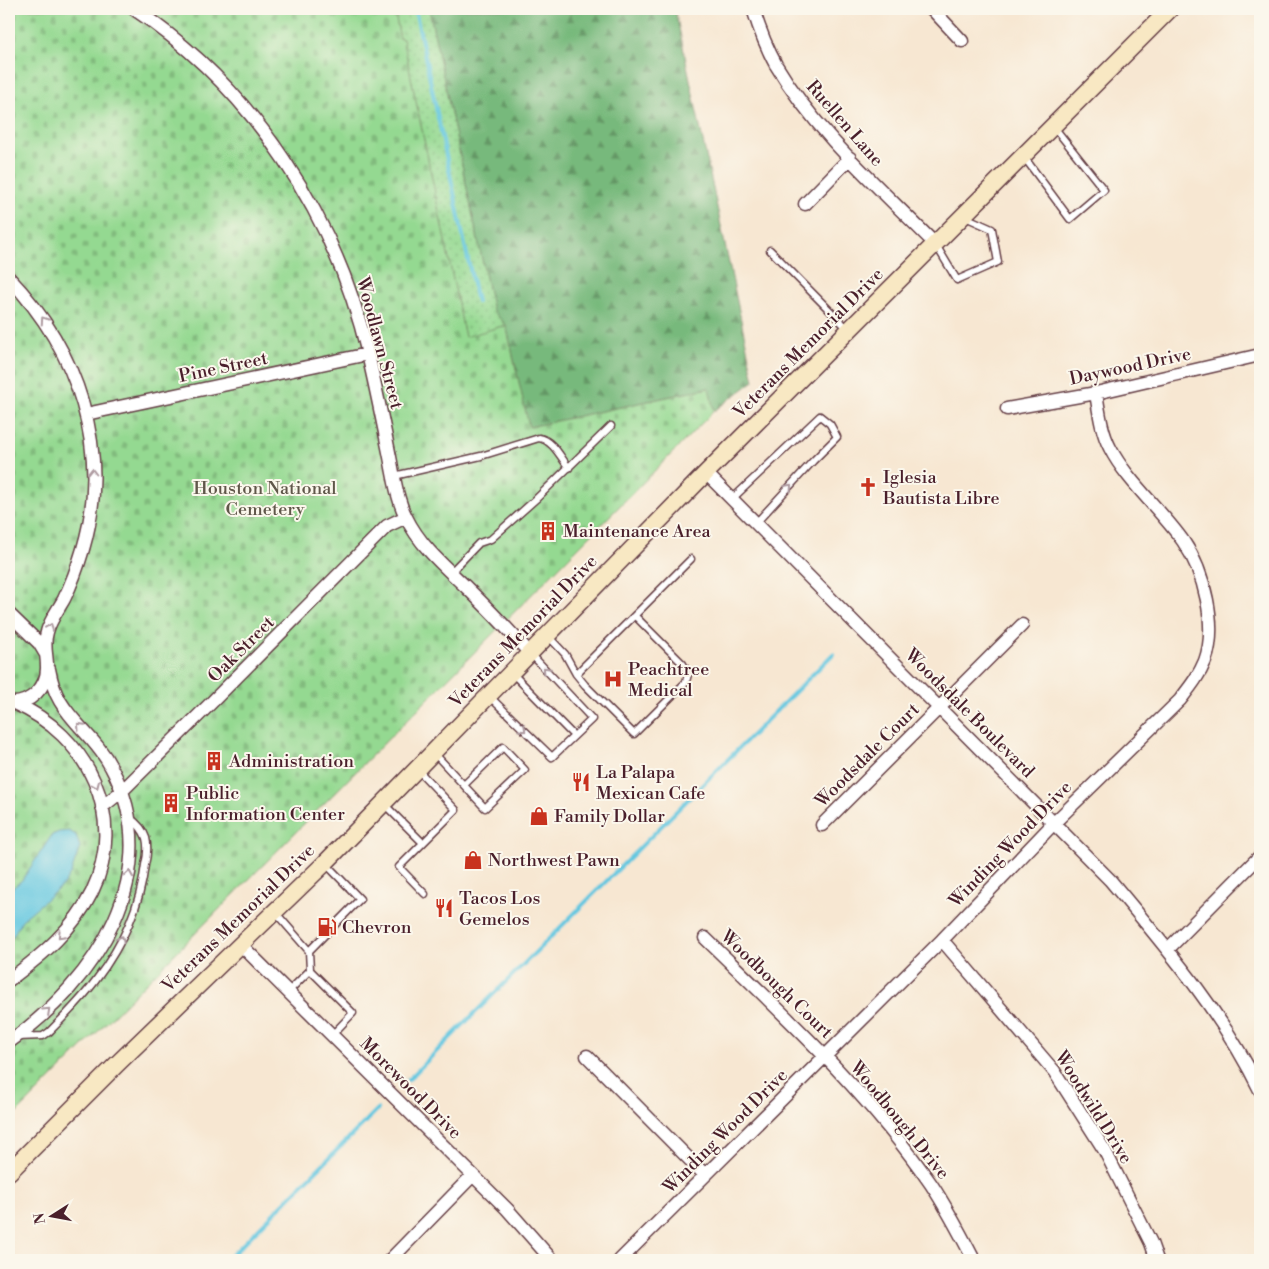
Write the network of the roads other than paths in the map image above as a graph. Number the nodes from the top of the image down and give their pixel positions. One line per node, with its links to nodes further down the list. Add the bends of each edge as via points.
1 (134, 9): 15 (street, Woodlawn Street, via 188,50 215,76 253,117 284,159 317,213 337,257)
2 (753, 9): 8 (street, Ruellen Lane, via 768,49 793,92)
3 (932, 9): 5 (street)
4 (1170, 9): 6 (main road, Veterans Memorial Drive)
5 (962, 41)
6 (1053, 126): 7 (main road, Veterans Memorial Drive); 7 (lane, via 1104,190 1070,219)
7 (1023, 156): 10 (main road, Veterans Memorial Drive)
8 (850, 158): 9 (street); 11 (street, Ruellen Lane)
9 (805, 204)
10 (963, 216): 11 (main road, Veterans Memorial Drive); 11 (lane, via 992,229 998,262 957,280)
11 (935, 244): 14 (main road, Veterans Memorial Drive)
12 (770, 250): 14 (lane)
13 (9, 278): 19 (street, one-way to 13, via 69,363 56,339 42,316)
14 (849, 330): 22 (main road, Veterans Memorial Drive)
15 (368, 354): 19 (street, Pine Street); 23 (street, Woodlawn Street)
16 (1260, 355): 17 (street, Daywood Drive)
17 (1096, 392): 18 (street, Daywood Drive); 47 (street, Winding Wood Drive, via 1110,448 1194,559 1203,583 1210,634 1206,660 1180,700)
18 (1007, 409)
19 (86, 414): 34 (street, one-way to 19, via 47,632 75,574 89,522 93,468)
20 (612, 426): 21 (lane)
21 (568, 468): 23 (lane, via 550,443 539,438 481,456); 28 (lane, via 491,539 479,543)
22 (706, 473): 24 (street, Woodsdale Boulevard); 32 (main road, Veterans Memorial Drive)
23 (394, 476): 25 (street, Woodlawn Street)
24 (732, 499): 26 (street, Woodsdale Boulevard); 26 (lane, one-way to 24, via 837,437 830,424 820,416)
25 (406, 517): 28 (street, Woodlawn Street, via 424,545); 44 (street, Oak Street, via 387,526)
26 (756, 523): 39 (street, Woodsdale Boulevard)
27 (691, 559): 30 (lane)
28 (451, 572): 33 (street, Woodlawn Street)
29 (9, 614): 34 (street, via 39,643)
30 (635, 616): 36 (lane); 36 (lane, via 683,664 688,674 686,682 634,734)
31 (1022, 625): 39 (street, Woodsdale Court)
32 (547, 635): 33 (main road, Veterans Memorial Drive); 36 (lane, via 565,654)
33 (530, 653): 35 (main road, Veterans Memorial Drive); 40 (lane, one-way to 33, via 592,719)
34 (46, 659): 38 (street, via 47,676 42,686 25,701); 44 (street, one-way to 34, via 105,756 60,702)
35 (511, 672): 37 (main road, Veterans Memorial Drive); 40 (lane)
36 (576, 674)
37 (488, 696): 40 (lane, one-way to 40, via 552,757); 41 (main road, Veterans Memorial Drive)
38 (12, 703): 46 (street, one-way to 46, via 38,715 72,745 92,776)
39 (939, 707): 47 (street, Woodsdale Boulevard); 48 (street, Woodsdale Court)
40 (574, 736)
41 (433, 752): 42 (main road, Veterans Memorial Drive); 43 (lane)
42 (416, 768): 45 (main road, Veterans Memorial Drive); 49 (lane, via 456,810)
43 (464, 785): 43 (lane, via 485,808 525,770 503,747)
44 (122, 791): 46 (street, Oak Street); 63 (street, one-way to 44, via 42,1015 90,962 122,902 130,870 132,843)
45 (383, 803): 49 (lane); 51 (main road, Veterans Memorial Drive)
46 (102, 808): 60 (street, one-way to 60, via 105,830 103,861 91,893 66,930)
47 (1054, 823): 55 (street, Winding Wood Drive); 57 (street, Woodsdale Boulevard, via 1110,880)
48 (822, 825)
49 (423, 843): 52 (lane, via 399,867)
50 (1260, 856): 57 (street)
51 (325, 863): 53 (main road, Veterans Memorial Drive); 58 (lane, via 360,899)
52 (425, 894)
53 (274, 912): 56 (main road, Veterans Memorial Drive); 58 (lane)
54 (705, 938): 65 (street, Woodbough Court)
55 (942, 940): 65 (street, Winding Wood Drive); 74 (street, Woodwild Drive, via 1054,1070 1105,1151)
56 (240, 944): 61 (street, Morewood Drive); 67 (main road, Veterans Memorial Drive)
57 (1168, 949): 66 (street, Woodsdale Boulevard, via 1220,1021)
58 (309, 951): 59 (lane)
59 (310, 970): 61 (lane); 62 (lane, via 353,1013)
60 (9, 980)
61 (289, 991): 62 (street, Morewood Drive)
62 (333, 1034): 68 (street, Morewood Drive)
63 (12, 1040)
64 (587, 1056): 69 (street)
65 (826, 1056): 69 (street, Winding Wood Drive); 73 (street, Woodbough Drive, via 900,1142 932,1185)
66 (1259, 1083)
67 (9, 1172)
68 (473, 1175): 70 (street); 71 (street, Morewood Drive)
69 (705, 1175): 72 (street, Winding Wood Drive)
70 (390, 1260)
71 (552, 1260)
72 (620, 1260)
73 (974, 1260)
74 (1157, 1260)

